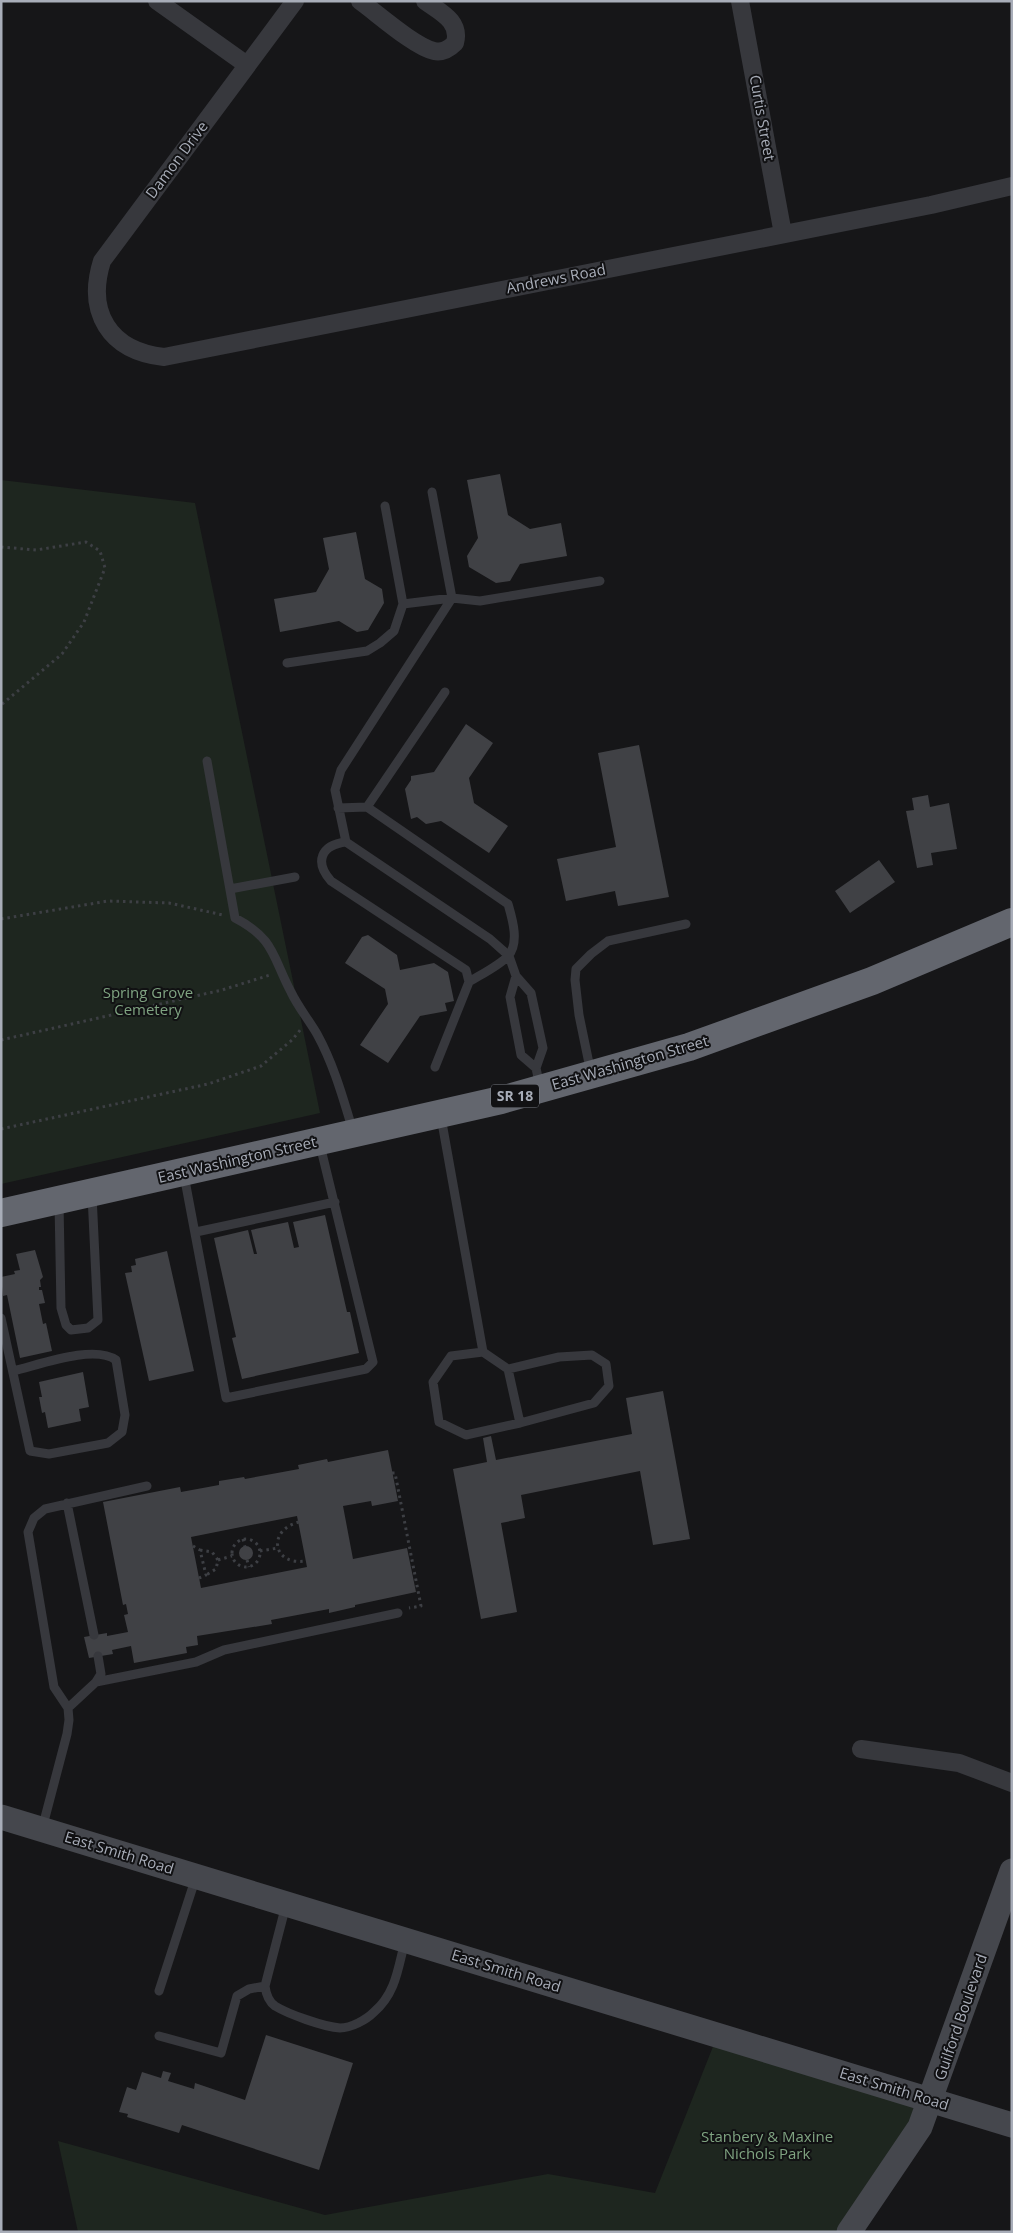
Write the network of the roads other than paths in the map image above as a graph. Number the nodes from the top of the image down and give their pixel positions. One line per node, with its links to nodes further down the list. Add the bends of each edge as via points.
1 (157, 1): 6 (street)
2 (295, 1): 6 (street, Damon Drive)
3 (360, 1): 4 (street, via 426,48 436,52 447,50 455,43 454,24)
4 (425, 1)
5 (740, 1): 8 (street, Curtis Street)
6 (247, 66): 9 (street, Damon Drive, via 102,261 96,295 99,313)
7 (1012, 186): 8 (street, Andrews Road)
8 (783, 234): 9 (street, Andrews Road, via 164,357 130,349)
9 (108, 329)
10 (432, 492): 13 (lane)
11 (385, 506): 14 (lane)
12 (600, 581): 13 (lane, via 480,601)
13 (452, 598): 14 (lane); 19 (lane, via 341,770 335,790)
14 (403, 604): 15 (lane, via 394,631 367,651)
15 (287, 663)
16 (445, 692): 18 (lane)
17 (207, 761): 22 (lane)
18 (367, 807): 19 (lane); 25 (lane, via 508,904 514,926)
19 (338, 808): 20 (lane)
20 (346, 842): 25 (lane, via 490,939); 27 (lane, via 335,843 324,851 321,860 323,872 331,881 466,970)
21 (295, 878): 22 (lane)
22 (230, 890): 32 (lane, via 235,918 267,940 291,992 334,1069)
23 (1012, 922): 29 (highway, East Washington Street / SR 18, via 781,1016)
24 (686, 924): 29 (lane, via 608,941 576,970 579,1015)
25 (509, 956): 26 (lane); 27 (lane)
26 (516, 976): 30 (lane, via 510,996 521,1054); 30 (lane, via 531,992 543,1048)
27 (469, 982): 28 (lane)
28 (436, 1067)
29 (591, 1075): 30 (highway, East Washington Street / SR 18)
30 (538, 1079): 31 (highway, East Washington Street / SR 18)
31 (441, 1114): 32 (highway, East Washington Street / SR 18); 41 (lane)
32 (354, 1134): 33 (highway, East Washington Street / SR 18)
33 (319, 1142): 34 (highway, East Washington Street / SR 18); 37 (lane)
34 (184, 1172): 35 (highway, East Washington Street / SR 18); 39 (lane)
35 (92, 1193): 36 (highway, East Washington Street / SR 18); 36 (lane, via 98,1320 88,1328 72,1330 66,1325 61,1308)
36 (59, 1200): 38 (highway, East Washington Street / SR 18)
37 (335, 1202): 39 (lane); 39 (lane, via 373,1362 366,1369 226,1398)
38 (1, 1213)
39 (196, 1232)
40 (1, 1318): 43 (lane)
41 (483, 1352): 42 (lane); 44 (lane, via 451,1356 433,1382 439,1422 466,1436)
42 (508, 1369): 44 (lane); 44 (lane, via 592,1355 606,1364 609,1386 594,1403)
43 (13, 1371): 43 (lane, via 30,1450 49,1454 108,1443 122,1432 125,1415 116,1360 108,1354 78,1355)
44 (520, 1424)
45 (147, 1486): 46 (lane)
46 (67, 1503): 48 (lane); 51 (lane, via 45,1509 34,1518 28,1532 54,1687)
47 (398, 1613): 50 (lane, via 224,1650 196,1662)
48 (94, 1635)
49 (98, 1656): 50 (lane, via 101,1674)
50 (96, 1682): 51 (lane)
51 (68, 1708): 55 (lane, via 67,1734)
52 (861, 1749): 53 (street, via 959,1763)
53 (1012, 1783)
54 (1, 1817): 55 (street, East Smith Road)
55 (42, 1829): 57 (street, East Smith Road)
56 (1012, 1871): 63 (street, Guilford Boulevard)
57 (197, 1877): 58 (street, East Smith Road); 61 (lane)
58 (286, 1904): 59 (street, East Smith Road); 60 (lane)
59 (406, 1941): 60 (lane, via 392,1991 372,2014 357,2024 341,2028 290,2012 274,2005 266,1996); 63 (street, East Smith Road)
60 (265, 1986): 62 (lane, via 248,1989 237,1996 221,2053)
61 (159, 1991)
62 (160, 2036)
63 (931, 2100): 64 (street, East Smith Road); 65 (street, Guilford Boulevard, via 920,2127)
64 (1012, 2125)
65 (850, 2232)

